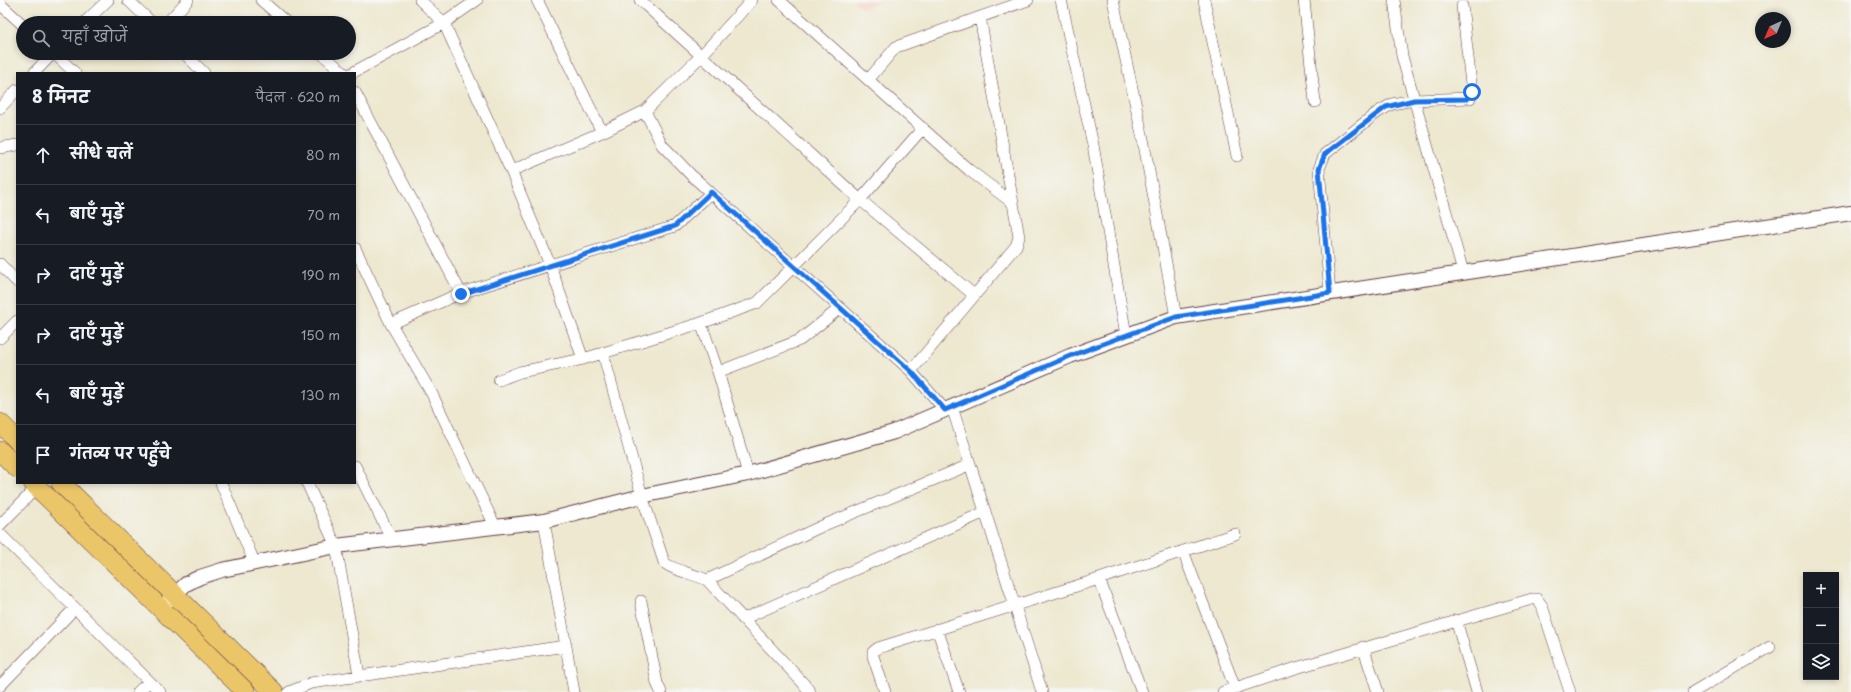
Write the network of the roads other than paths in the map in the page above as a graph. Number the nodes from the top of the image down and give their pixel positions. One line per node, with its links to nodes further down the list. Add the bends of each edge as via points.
1 (108, 0): 19 (street)
2 (128, 0): 20 (street)
3 (188, 0): 21 (street)
4 (261, 0): 22 (street)
5 (420, 0): 25 (street)
6 (477, 0): 25 (street)
7 (538, 0): 44 (street)
8 (640, 0): 26 (street)
9 (752, 0): 26 (street)
10 (779, 0): 36 (street)
11 (1028, 0): 23 (street)
12 (1061, 0): 67 (street, via 1093,145)
13 (1113, 0): 63 (street, via 1143,139)
14 (1204, 0): 47 (street)
15 (1304, 0): 40 (street)
16 (1394, 0): 39 (street, via 1402,56)
17 (0, 4): 24 (street)
18 (1462, 6): 39 (street, via 1472,95 1467,99)
19 (91, 16)
20 (145, 16)
21 (173, 16)
22 (279, 16)
23 (980, 17): 36 (street, via 896,47); 51 (street)
24 (16, 19)
25 (444, 23): 35 (street); 48 (street)
26 (702, 55): 42 (street); 50 (street)
27 (46, 60): 31 (street)
28 (61, 60): 32 (street)
29 (191, 60): 33 (street)
30 (329, 60): 34 (street)
31 (35, 72)
32 (74, 72)
33 (203, 72)
34 (343, 72)
35 (354, 72)
36 (869, 79): 43 (street)
37 (16, 91): 41 (street)
38 (356, 94): 60 (street)
39 (1414, 100): 57 (street); 59 (street, via 1386,107 1322,159 1319,169)
40 (1316, 102)
41 (0, 108)
42 (645, 110): 44 (street); 49 (street, via 662,145)
43 (923, 128): 50 (street); 51 (street, via 969,170)
44 (602, 132): 48 (street)
45 (16, 145): 46 (street)
46 (0, 148)
47 (1237, 156)
48 (511, 171): 55 (street)
49 (711, 192): 55 (street, via 675,226); 56 (street)
50 (860, 200): 56 (street); 61 (street)
51 (1013, 203): 61 (street, via 1019,237 1016,246)
52 (1851, 213): 57 (street)
53 (356, 250): 66 (street)
54 (0, 264): 58 (street)
55 (550, 264): 60 (street); 70 (street)
56 (794, 266): 62 (street); 65 (street, via 757,303)
57 (1463, 272): 59 (street)
58 (16, 281)
59 (1330, 293): 63 (street)
60 (461, 294): 66 (street)
61 (974, 295): 71 (street)
62 (840, 308): 71 (street); 72 (street, via 800,340)
63 (1176, 317): 67 (street)
64 (16, 323): 68 (street)
65 (701, 323): 69 (street); 72 (street)
66 (391, 324): 90 (street, via 432,394)
67 (1126, 335): 74 (street)
68 (0, 338)
69 (603, 353): 70 (street); 86 (street)
70 (583, 359): 73 (street, via 520,372)
71 (911, 371): 74 (street)
72 (718, 372): 81 (street)
73 (499, 380)
74 (949, 408): 78 (street); 81 (street, via 894,432)
75 (0, 423): 76 (highway)
76 (16, 439)
77 (0, 451): 79 (highway)
78 (969, 465): 87 (street); 98 (street, via 822,526)
79 (16, 467)
80 (356, 468): 93 (street)
81 (748, 474): 86 (street)
82 (62, 484): 99 (highway)
83 (221, 484): 96 (street)
84 (307, 484): 94 (street)
85 (35, 485): 89 (street); 103 (highway)
86 (642, 496): 88 (street); 98 (street, via 661,558 666,565)
87 (985, 512): 101 (street); 104 (street)
88 (544, 521): 90 (street); 107 (street)
89 (0, 525)
90 (496, 526): 93 (street)
91 (0, 534): 102 (street)
92 (1235, 534): 95 (street)
93 (391, 538): 94 (street)
94 (336, 546): 96 (street); 110 (street)
95 (1183, 551): 97 (street); 113 (street)
96 (255, 564): 99 (street, via 200,577 186,584)
97 (1099, 579): 101 (street); 125 (street)
98 (708, 580): 104 (street)
99 (175, 594): 103 (street); 117 (highway)
100 (641, 601): 120 (street)
101 (1014, 604): 106 (street); 124 (street)
102 (75, 608): 111 (street); 112 (street)
103 (161, 609): 116 (highway)
104 (743, 619): 121 (street)
105 (1456, 620): 109 (street); 128 (street); 129 (street, via 1537,599 1542,606)
106 (937, 629): 122 (street, via 875,650 873,656); 123 (street)
107 (566, 646): 110 (street); 119 (street)
108 (1770, 647): 130 (street)
109 (1363, 648): 113 (street); 127 (street)
110 (359, 675): 118 (street, via 311,682)
111 (149, 681): 114 (street); 115 (street)
112 (0, 686)
113 (1235, 688): 126 (street)
114 (138, 692)
115 (160, 692)
116 (246, 692)
117 (274, 692)
118 (289, 692)
119 (574, 692)
120 (661, 692)
121 (810, 692)
122 (885, 692)
123 (959, 692)
124 (1042, 692)
125 (1142, 692)
126 (1223, 692)
127 (1378, 692)
128 (1477, 692)
129 (1570, 692)
130 (1693, 692)

